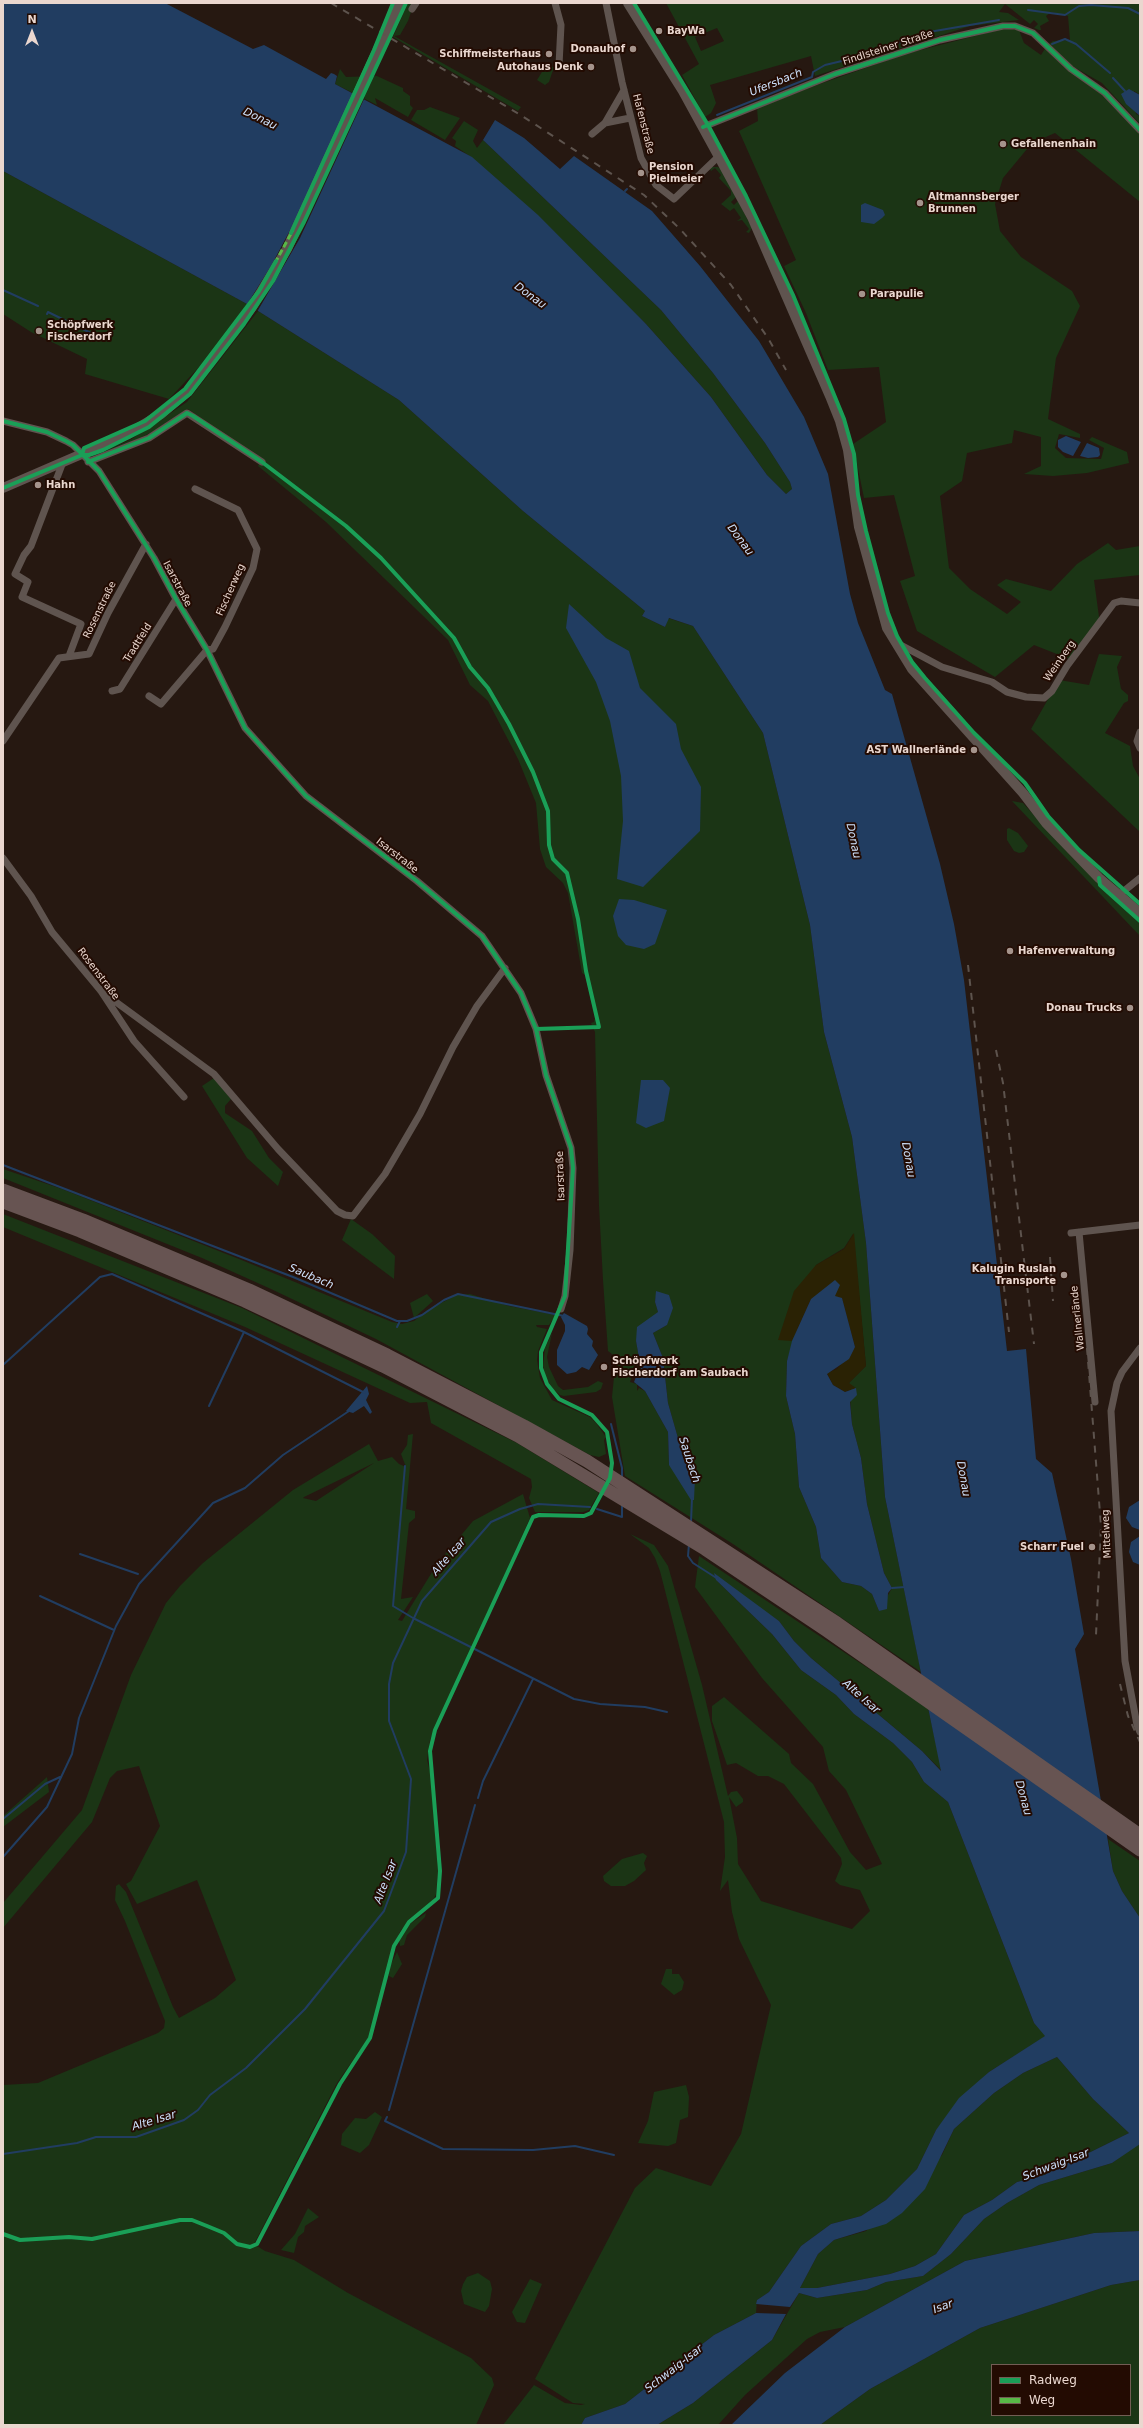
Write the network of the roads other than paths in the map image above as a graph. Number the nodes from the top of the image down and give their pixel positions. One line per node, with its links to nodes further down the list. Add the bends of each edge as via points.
1 (399, 3): 14 (main road, via 317,187 271,278 242,322 174,405 147,424)
2 (556, 3): 5 (street, via 561,33)
3 (607, 3): 6 (street, Hafenstraße)
4 (628, 3): 9 (main road)
5 (558, 64)
6 (624, 90): 7 (street, Hafenstraße); 8 (street)
7 (630, 118): 8 (street); 12 (street, Hafenstraße, via 641,158 656,185 674,199)
8 (605, 123): 11 (street)
9 (703, 127): 10 (street, Findlsteiner Straße, via 817,80 940,40 995,26 1015,26 1033,33 1071,69 1105,93); 12 (main road)
10 (1140, 130)
11 (592, 134)
12 (719, 156): 22 (main road, via 758,230 840,421 848,450 859,527 882,612)
13 (3, 421): 14 (street, Isarstraße, via 47,432 74,445)
14 (85, 458): 15 (main road); 16 (street, via 148,438 187,413); 19 (street, Isarstraße, via 111,487)
15 (63, 462): 17 (main road); 24 (street, via 31,546 15,574 28,582 22,597 81,624)
16 (262, 462)
17 (3, 488)
18 (195, 489): 23 (street, Fischerweg, via 238,510 257,549 253,568 225,627 213,649)
19 (146, 544): 20 (street, Isarstraße); 24 (street, Rosenstraße, via 89,654 82,657)
20 (176, 599): 23 (street, Isarstraße); 25 (street, Tradtfeld, via 120,689)
21 (1140, 603): 22 (street, Weinberg, via 1114,603 1052,691 1044,698 1007,692 992,682 942,667)
22 (895, 642): 32 (main road, via 931,692 1023,793 1046,823)
23 (207, 650): 26 (street, via 161,704); 34 (street, Isarstraße, via 245,728 306,796 417,881 482,936)
24 (69, 656): 28 (street, Rosenstraße, via 59,658 54,664)
25 (112, 691)
26 (149, 696)
27 (1140, 732): 29 (street, via 1137,741)
28 (3, 741)
29 (1140, 748)
30 (3, 858): 35 (street, Rosenstraße, via 31,896 52,932)
31 (1140, 878): 32 (street)
32 (1119, 895): 33 (main road)
33 (1140, 913)
34 (505, 968): 35 (street, via 473,1013 385,1174 353,1216 337,1211 278,1149 214,1074); 40 (street, Isarstraße, via 522,992 536,1029 546,1075 571,1148 573,1168 570,1250 565,1296)
35 (101, 991): 36 (street, Rosenstraße, via 134,1041)
36 (184, 1097)
37 (3, 1190): 43 (highway, via 83,1220 249,1290 387,1355 524,1426)
38 (3, 1202): 43 (highway, via 80,1231 252,1304)
39 (1140, 1225): 42 (street, Wallnerlände, via 1075,1233)
40 (560, 1309)
41 (1140, 1348): 44 (street, Mittelweg, via 1117,1382 1111,1411 1125,1661)
42 (1095, 1402)
43 (583, 1466): 45 (highway, via 837,1623); 46 (highway, via 826,1630)
44 (1138, 1729)
45 (1140, 1835)
46 (1140, 1850)

